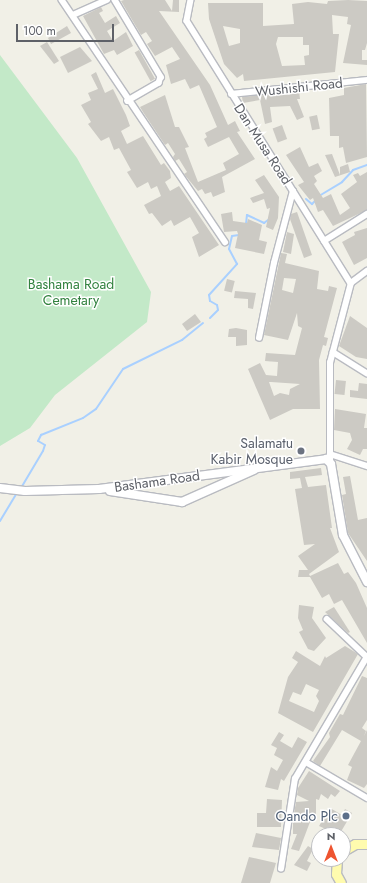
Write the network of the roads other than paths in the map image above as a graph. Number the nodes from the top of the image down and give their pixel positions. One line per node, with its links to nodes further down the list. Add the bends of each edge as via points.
1 (62, 0): 5 (street)
2 (107, 0): 5 (street)
3 (115, 0): 8 (street, via 161,76 159,83)
4 (192, 0): 7 (street, Dan Musa Road, via 187,22)
5 (73, 15): 8 (street)
6 (367, 80): 7 (street, Wushishi Road)
7 (231, 94): 9 (street, Dan Musa Road)
8 (128, 101): 12 (street)
9 (293, 191): 11 (street, Dan Musa Road); 15 (street, via 274,263)
10 (367, 214): 11 (street)
11 (324, 241): 14 (street, Dan Musa Road)
12 (225, 242)
13 (367, 271): 14 (street)
14 (351, 283): 16 (street)
15 (260, 338)
16 (333, 352): 17 (street); 18 (street, via 330,363)
17 (367, 373)
18 (330, 458): 19 (street, Bashama Road); 20 (street); 23 (street, via 343,535)
19 (262, 466): 22 (street, Bashama Road); 22 (street, Bashama Road, via 182,502)
20 (367, 466)
21 (3, 489): 22 (street, Bashama Road)
22 (99, 489)
23 (367, 582)
24 (327, 619): 25 (street)
25 (367, 657): 26 (street)
26 (306, 762): 27 (street); 33 (street, via 295,779 290,799)
27 (367, 798)
28 (367, 835): 29 (main road)
29 (355, 844): 30 (main road); 31 (main road)
30 (367, 844)
31 (351, 846)
32 (337, 867): 34 (main road)
33 (281, 869)
34 (336, 878): 35 (main road)
35 (341, 883)

